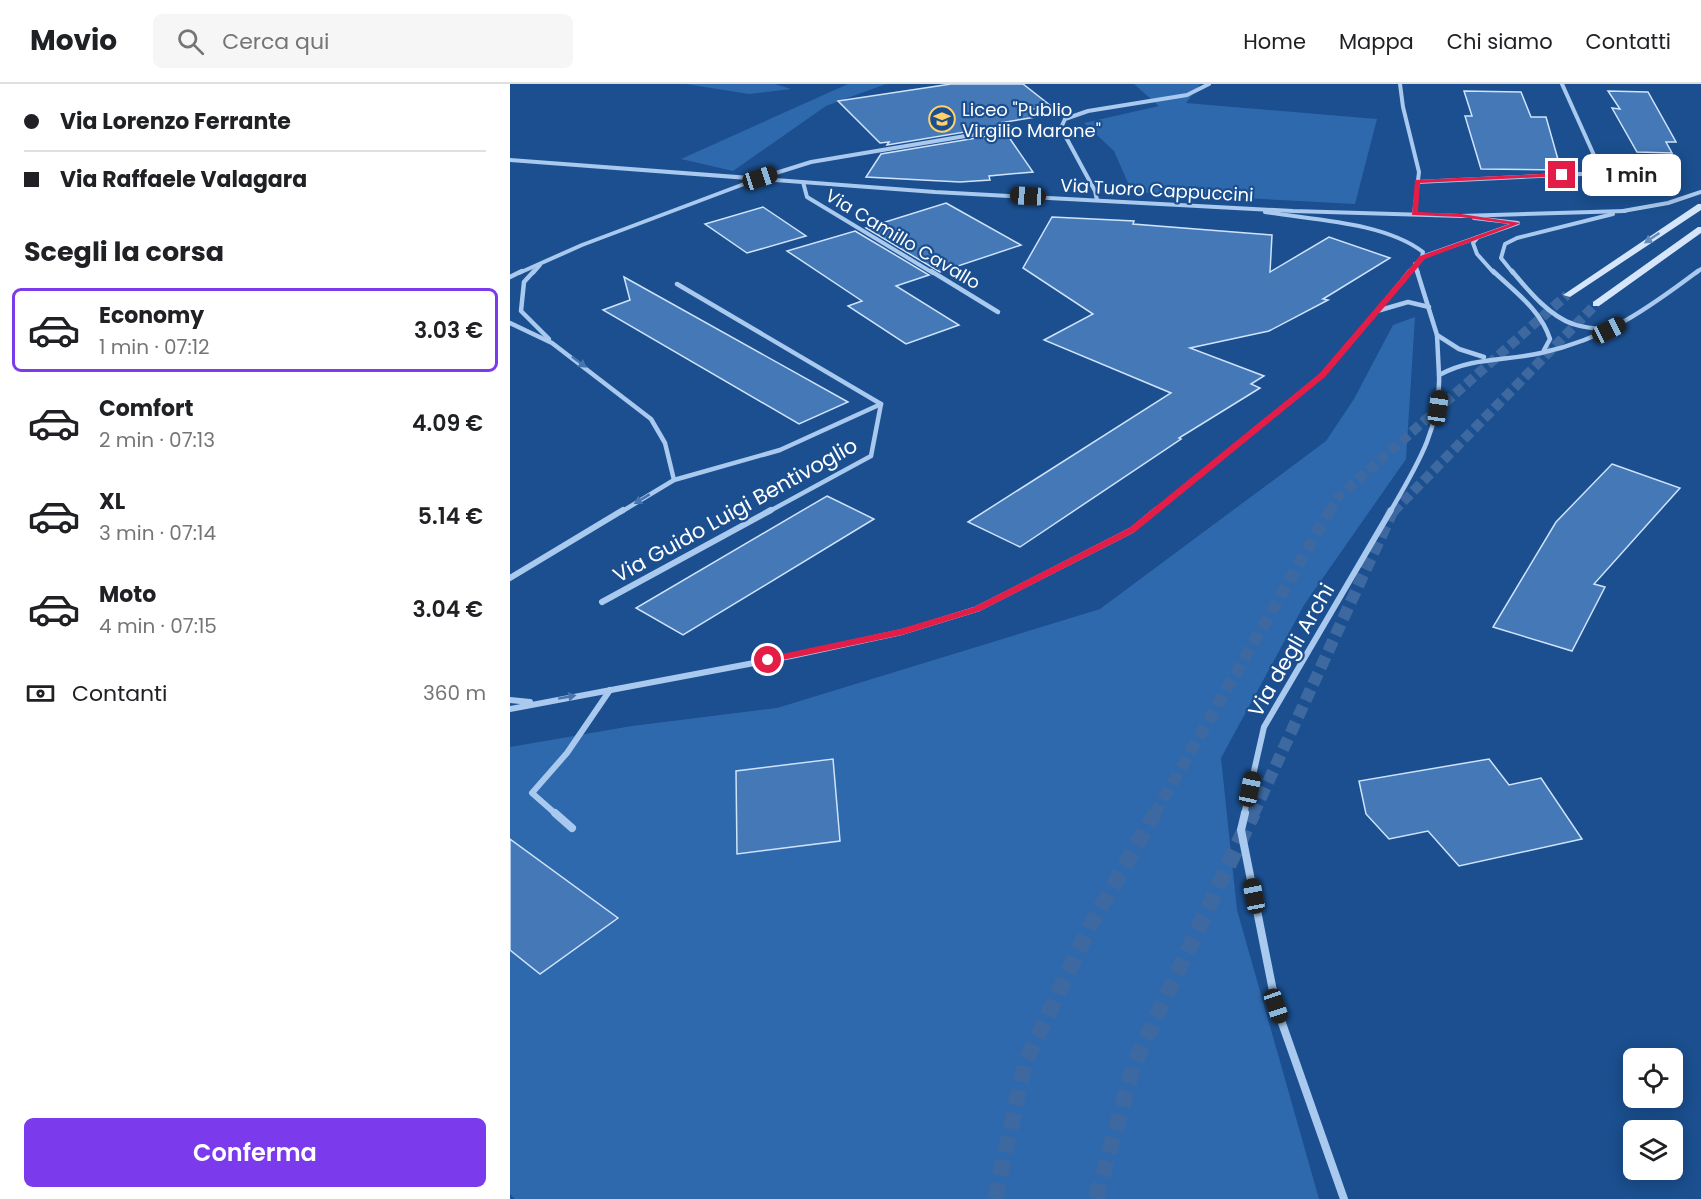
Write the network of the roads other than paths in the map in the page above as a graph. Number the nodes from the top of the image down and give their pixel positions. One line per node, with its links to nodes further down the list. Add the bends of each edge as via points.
1 (1209, 84): 10 (street, via 1180,96 1066,117 1061,128)
2 (1400, 84): 8 (street)
3 (1562, 84): 8 (street, via 1602,172)
4 (1012, 128): 6 (street, via 810,162)
5 (510, 160): 6 (street, Via Tuoro Cappuccini)
6 (760, 178): 7 (street, Via Tuoro Cappuccini); 19 (street)
7 (803, 182): 10 (street, Via Tuoro Cappuccini); 28 (street, Via Camillo Cavallo, via 807,197)
8 (1418, 182): 14 (street)
9 (1701, 192): 13 (street)
10 (1097, 200): 12 (street, Via Tuoro Cappuccini)
11 (1701, 206): 24 (main road, one-way to 24)
12 (1235, 207): 14 (street, Via Tuoro Cappuccini); 18 (street, via 1398,237 1419,247)
13 (1625, 211): 15 (street, Via Tuoro Cappuccini); 30 (street, via 1517,238 1505,244 1501,258 1516,277 1562,318 1579,326)
14 (1414, 214): 15 (street, Via Tuoro Cappuccini)
15 (1461, 216): 17 (street, via 1518,223)
16 (1701, 229): 25 (main road)
17 (1478, 237): 18 (street); 33 (street, via 1473,243 1476,254 1520,295 1547,329 1551,339)
18 (1422, 257): 20 (street)
19 (542, 262): 22 (street); 32 (street, via 524,282 521,311)
20 (1415, 264): 26 (street, Via degli Archi); 27 (street)
21 (1701, 268): 30 (street, via 1635,317)
22 (510, 277)
23 (677, 284): 36 (street)
24 (1567, 295)
25 (1596, 304)
26 (1429, 307): 27 (street, via 1408,302); 31 (street, Via degli Archi)
27 (1377, 311): 40 (street, via 1322,375 1132,530 1052,572 977,609 902,632)
28 (998, 312)
29 (510, 323): 32 (street)
30 (1609, 330): 33 (street)
31 (1437, 335): 34 (street, via 1463,351); 35 (street, Via degli Archi)
32 (552, 343): 37 (street, one-way to 37, via 651,419 665,443)
33 (1541, 353): 34 (street)
34 (1492, 358): 35 (street, via 1470,360)
35 (1439, 375): 45 (street, Via degli Archi, via 1436,423 1420,461 1264,727 1241,830 1276,1006)
36 (881, 404): 37 (street, Via Guido Luigi Bentivoglio, via 780,450); 39 (street, Via Guido Luigi Bentivoglio, via 871,456)
37 (674, 480): 38 (street, Via Guido Luigi Bentivoglio, one-way to 38)
38 (510, 578)
39 (603, 602)
40 (610, 690): 42 (street, one-way to 40); 44 (street, via 567,753 532,792)
41 (510, 699): 42 (street)
42 (537, 703): 43 (street)
43 (510, 709)
44 (572, 828)
45 (1344, 1199)

